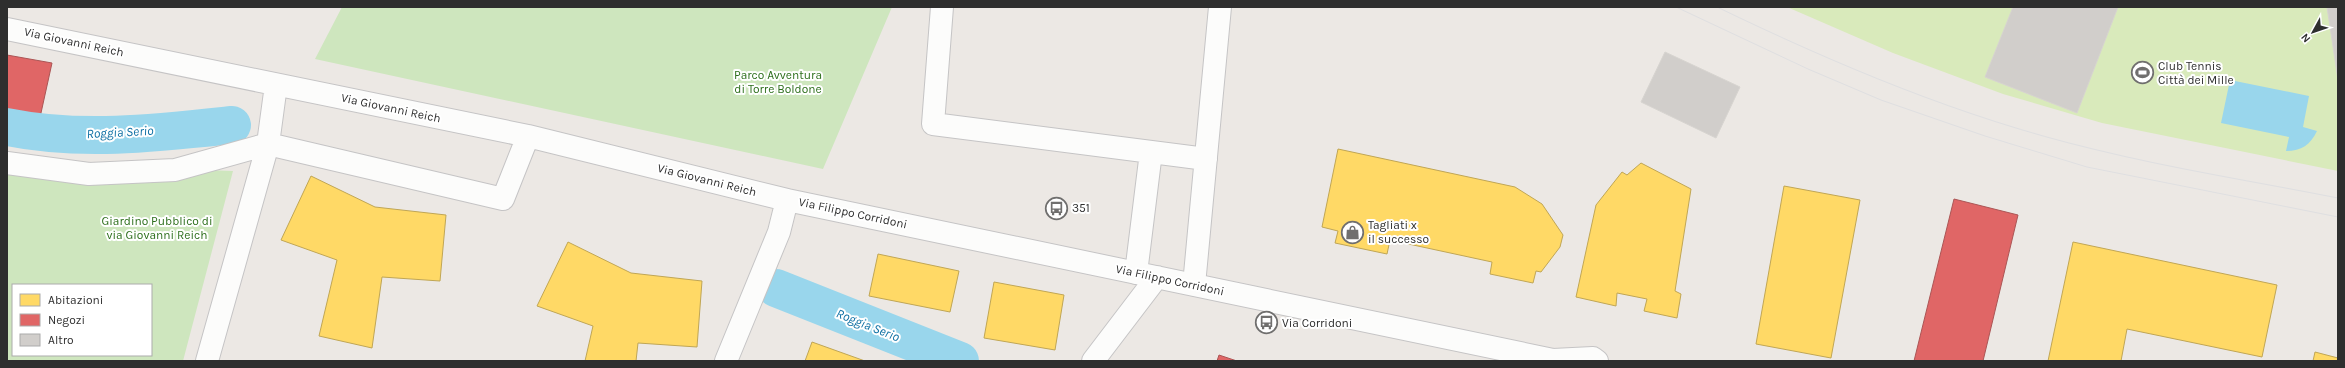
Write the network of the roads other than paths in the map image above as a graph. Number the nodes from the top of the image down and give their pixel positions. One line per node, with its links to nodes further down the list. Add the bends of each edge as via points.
1 (942, 7): 7 (street, via 933,124)
2 (1220, 7): 8 (street)
3 (7, 29): 4 (street, Via Giovanni Reich)
4 (276, 85): 5 (street, Via Giovanni Reich); 6 (street)
5 (528, 136): 6 (street, via 503,199); 10 (street, Via Giovanni Reich)
6 (268, 144): 9 (street, via 175,170 89,174); 14 (street)
7 (1151, 152): 8 (street); 11 (street)
8 (1206, 159): 13 (street)
9 (7, 163)
10 (780, 198): 11 (street, Via Filippo Corridoni); 15 (street, Via Filippo Corridoni, via 779,232)
11 (1136, 273): 12 (street, Via Filippo Corridoni)
12 (1157, 277): 13 (street, Via Filippo Corridoni); 16 (street)
13 (1194, 285): 17 (street, Via Filippo Corridoni)
14 (207, 361)
15 (726, 361)
16 (1094, 361)
17 (1553, 361): 18 (street, Via Filippo Corridoni, via 1593,358)
18 (1597, 361)

